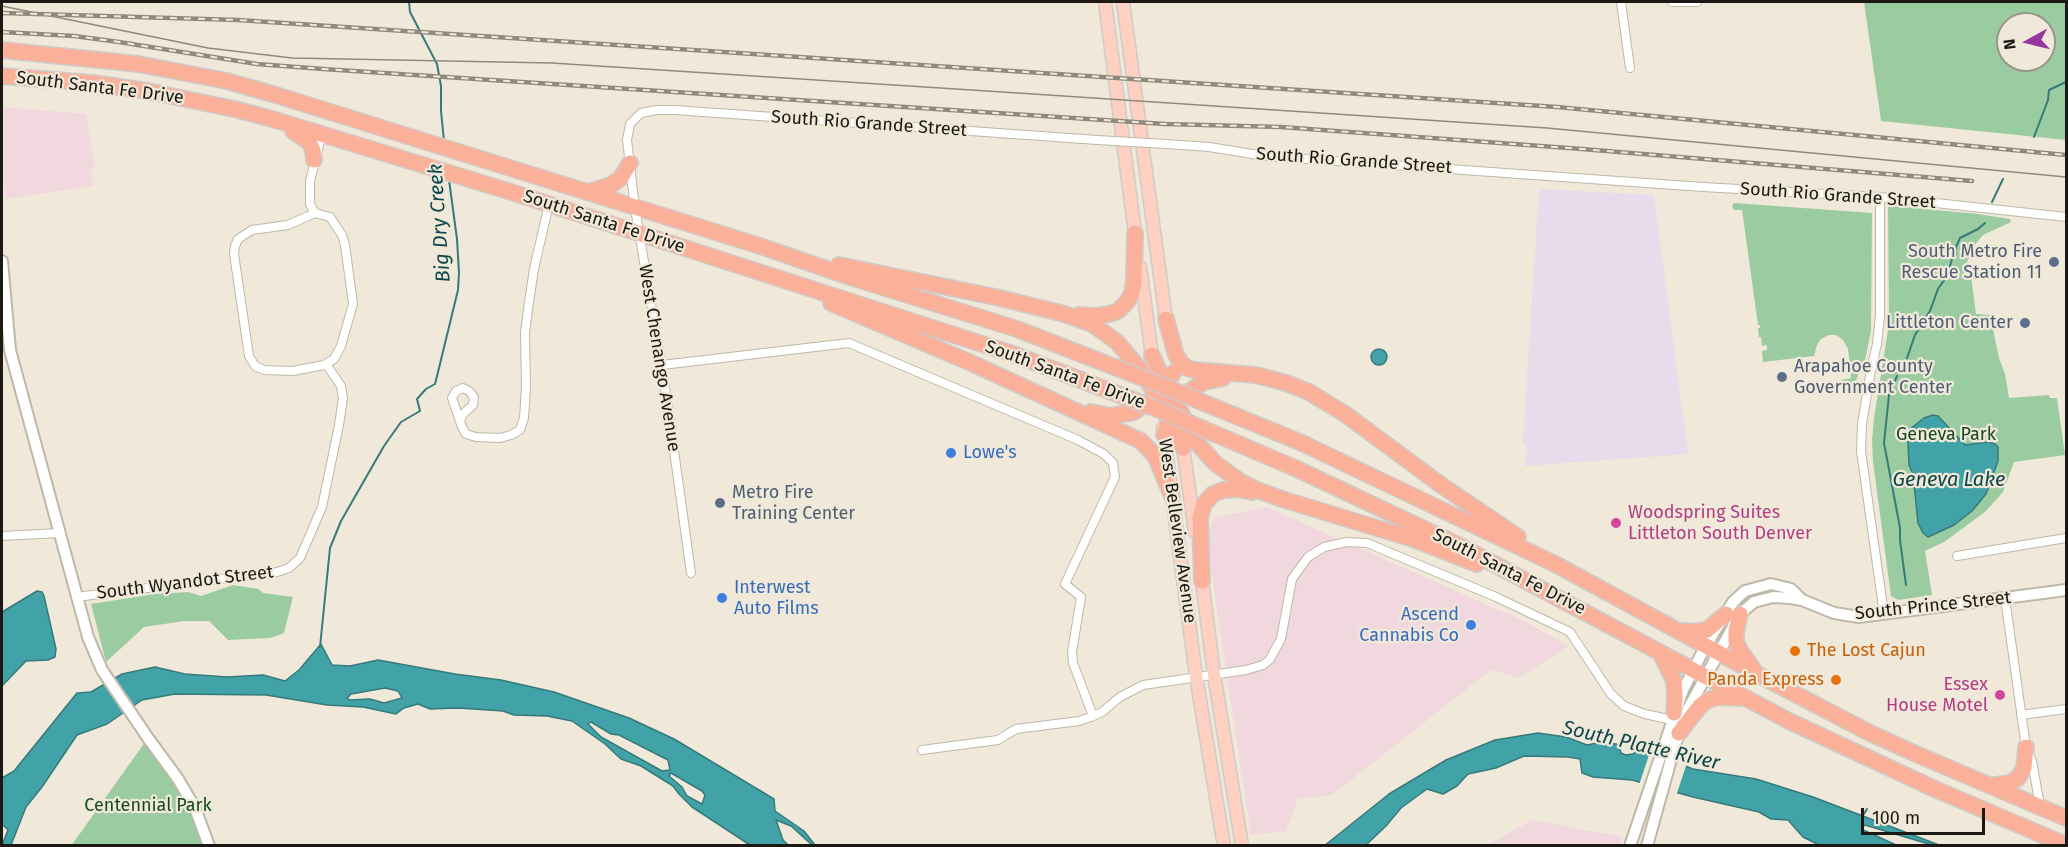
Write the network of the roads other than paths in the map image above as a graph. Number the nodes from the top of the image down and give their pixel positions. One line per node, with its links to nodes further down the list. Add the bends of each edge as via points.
1 (1105, 2): 22 (main road)
2 (1123, 2): 27 (main road, West Belleview Avenue)
3 (1621, 2): 7 (street)
4 (1672, 2): 5 (street)
5 (1697, 2)
6 (2, 50): 15 (highway, South Santa Fe Drive, via 104,59 188,73 276,95)
7 (1630, 68)
8 (2, 76): 10 (highway, South Santa Fe Drive, via 147,91)
9 (642, 113): 14 (street, West Chenango Avenue, via 630,124); 16 (street, South Rio Grande Street, bridge, via 675,110 1209,147 1265,156)
10 (269, 118): 11 (highway, South Santa Fe Drive); 13 (highway, via 307,139)
11 (322, 134): 12 (highway, South Santa Fe Drive); 13 (street)
12 (360, 146): 13 (highway, via 327,147); 17 (highway, South Santa Fe Drive)
13 (314, 160): 19 (street, via 309,196)
14 (630, 163): 15 (highway, via 611,185); 18 (street, West Chenango Avenue)
15 (588, 192): 18 (highway, South Santa Fe Drive)
16 (1880, 197): 20 (street, South Rio Grande Street); 52 (street, via 1880,316 1861,451)
17 (549, 204): 21 (highway, South Santa Fe Drive); 35 (street, via 525,333 524,418 520,430 500,438 476,437 466,434)
18 (635, 208): 21 (street, West Chenango Avenue); 23 (highway, South Santa Fe Drive)
19 (315, 213): 29 (street, via 330,217 342,235 353,295 338,354); 29 (street, via 288,225 252,230 238,239 234,254 246,345 255,366 293,371)
20 (2067, 217)
21 (639, 233): 25 (highway, South Santa Fe Drive); 30 (street, West Chenango Avenue)
22 (1135, 233): 26 (highway, via 1134,288 1124,305 1114,313 1102,315); 28 (main road)
23 (760, 246): 26 (highway); 50 (highway, South Santa Fe Drive, bridge, via 1017,329 1302,443)
24 (2, 267): 40 (street, via 10,350)
25 (742, 268): 33 (highway); 48 (highway, South Santa Fe Drive, bridge, via 1010,353 1146,405 1394,513)
26 (1061, 313): 31 (highway, via 1092,324)
27 (1166, 319): 31 (main road, West Belleview Avenue); 32 (highway, via 1176,355 1187,368 1270,378)
28 (1152, 355): 31 (highway)
29 (326, 364): 47 (street, South Wyandot Street, via 341,386 343,398 322,507 300,558 289,568 276,572)
30 (662, 365): 44 (street, West Chenango Avenue); 63 (street, via 849,343 1104,454 1113,463 1115,477 1065,584 1082,597 1073,663)
31 (1166, 385): 33 (highway, via 1143,408 1117,416 1103,416); 34 (highway); 34 (main road, West Belleview Avenue); 36 (main road, West Belleview Avenue)
32 (1324, 401): 34 (highway, via 1285,384 1225,377 1197,385); 50 (highway, via 1507,530)
33 (1059, 403): 38 (highway, via 1146,444)
34 (1173, 410): 36 (highway); 37 (highway); 39 (highway, via 1216,464 1241,482)
35 (460, 421)
36 (1164, 435): 38 (main road, West Belleview Avenue)
37 (1183, 448): 45 (main road, West Belleview Avenue)
38 (1172, 496): 58 (main road, West Belleview Avenue)
39 (1285, 500): 45 (highway, via 1234,489 1218,492 1206,500 1200,518); 48 (highway, via 1413,540)
40 (60, 533): 41 (street); 47 (street)
41 (2, 536)
42 (2067, 538): 43 (street)
43 (1957, 556)
44 (691, 573)
45 (1202, 581): 57 (main road, West Belleview Avenue)
46 (2067, 590): 49 (street, South Prince Street)
47 (76, 597): 72 (street, via 102,670 178,779 195,808)
48 (1561, 598): 55 (highway, South Santa Fe Drive)
49 (2005, 598): 52 (street, South Prince Street); 62 (street)
50 (1631, 604): 53 (highway, South Santa Fe Drive)
51 (1733, 614): 52 (street, South Prince Street, via 1763,598 1779,597 1802,600 1846,616); 53 (highway, via 1707,630); 54 (street, South Prince Street); 59 (highway, via 1736,642)
52 (1884, 614)
53 (1678, 630): 54 (highway, South Santa Fe Drive)
54 (1712, 648): 56 (street, South Prince Street); 59 (highway, South Santa Fe Drive)
55 (1661, 654): 56 (highway, South Santa Fe Drive); 64 (highway, via 1674,681)
56 (1698, 673): 60 (highway, South Santa Fe Drive); 64 (street, South Prince Street); 64 (street, South Prince Street, via 1688,709)
57 (1214, 674): 58 (street); 64 (street, via 1263,665 1270,659 1281,639 1292,579 1308,557 1324,547 1367,543 1570,632 1611,694 1624,706); 74 (main road, West Belleview Avenue)
58 (1196, 676): 63 (street, via 1143,685); 73 (main road, West Belleview Avenue)
59 (1761, 676): 67 (highway, South Santa Fe Drive, via 1870,733)
60 (1744, 698): 64 (highway, via 1708,700); 69 (highway, South Santa Fe Drive)
61 (2067, 709): 62 (street)
62 (2021, 715): 65 (street)
63 (1093, 716): 66 (street, via 1016,729 998,741)
64 (1673, 731): 75 (street, South Prince Street); 76 (street, South Prince Street)
65 (2026, 747): 67 (highway, via 2024,768 2018,778); 68 (street)
66 (922, 750)
67 (1989, 786): 68 (highway, South Santa Fe Drive)
68 (2040, 807): 69 (highway, via 2030,819); 70 (highway, South Santa Fe Drive)
69 (2002, 818): 71 (highway, South Santa Fe Drive)
70 (2067, 818)
71 (2067, 845)
72 (209, 846)
73 (1224, 846)
74 (1242, 846)
75 (1630, 846)
76 (1647, 846)

